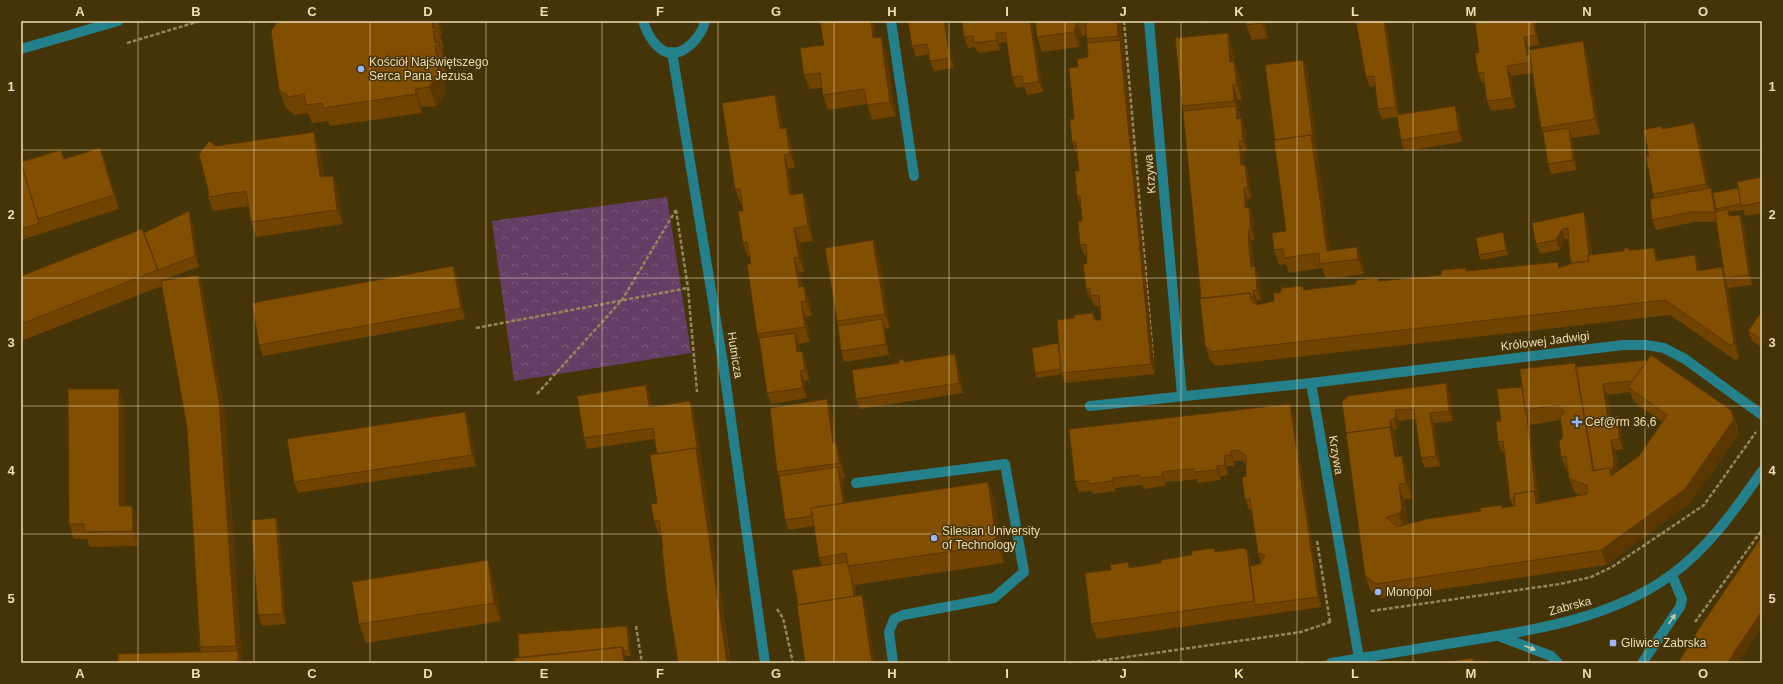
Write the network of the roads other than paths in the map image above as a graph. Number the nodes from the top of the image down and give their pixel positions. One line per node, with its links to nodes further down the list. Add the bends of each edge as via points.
1 (118, 21): 6 (street)
2 (643, 21): 7 (street, via 650,39 665,51)
3 (705, 21): 7 (street, via 695,41 683,50)
4 (891, 21): 8 (street)
5 (1149, 21): 10 (street, Krzywa)
6 (21, 49)
7 (672, 52): 18 (street, Hutnicza, via 723,363)
8 (914, 176)
9 (1311, 383): 10 (street); 12 (street, Królowej Jadwigi, via 1623,345 1646,345 1664,348 1685,359); 17 (street, Krzywa)
10 (1182, 396): 11 (street)
11 (1090, 406)
12 (1762, 415)
13 (1762, 470): 15 (street, Zabrska, via 1713,536)
14 (856, 483): 19 (street, via 1005,464 1024,572 994,598 903,615 894,619 889,632)
15 (1672, 575): 16 (street, Zabrska, via 1606,609 1567,621); 22 (street, one-way to 15, via 1680,607 1682,599)
16 (1499, 636): 17 (street, Zabrska); 21 (street, one-way to 21, via 1551,656)
17 (1359, 658): 20 (street, Zabrska)
18 (765, 663)
19 (893, 663)
20 (1331, 663)
21 (1558, 663)
22 (1642, 663)

